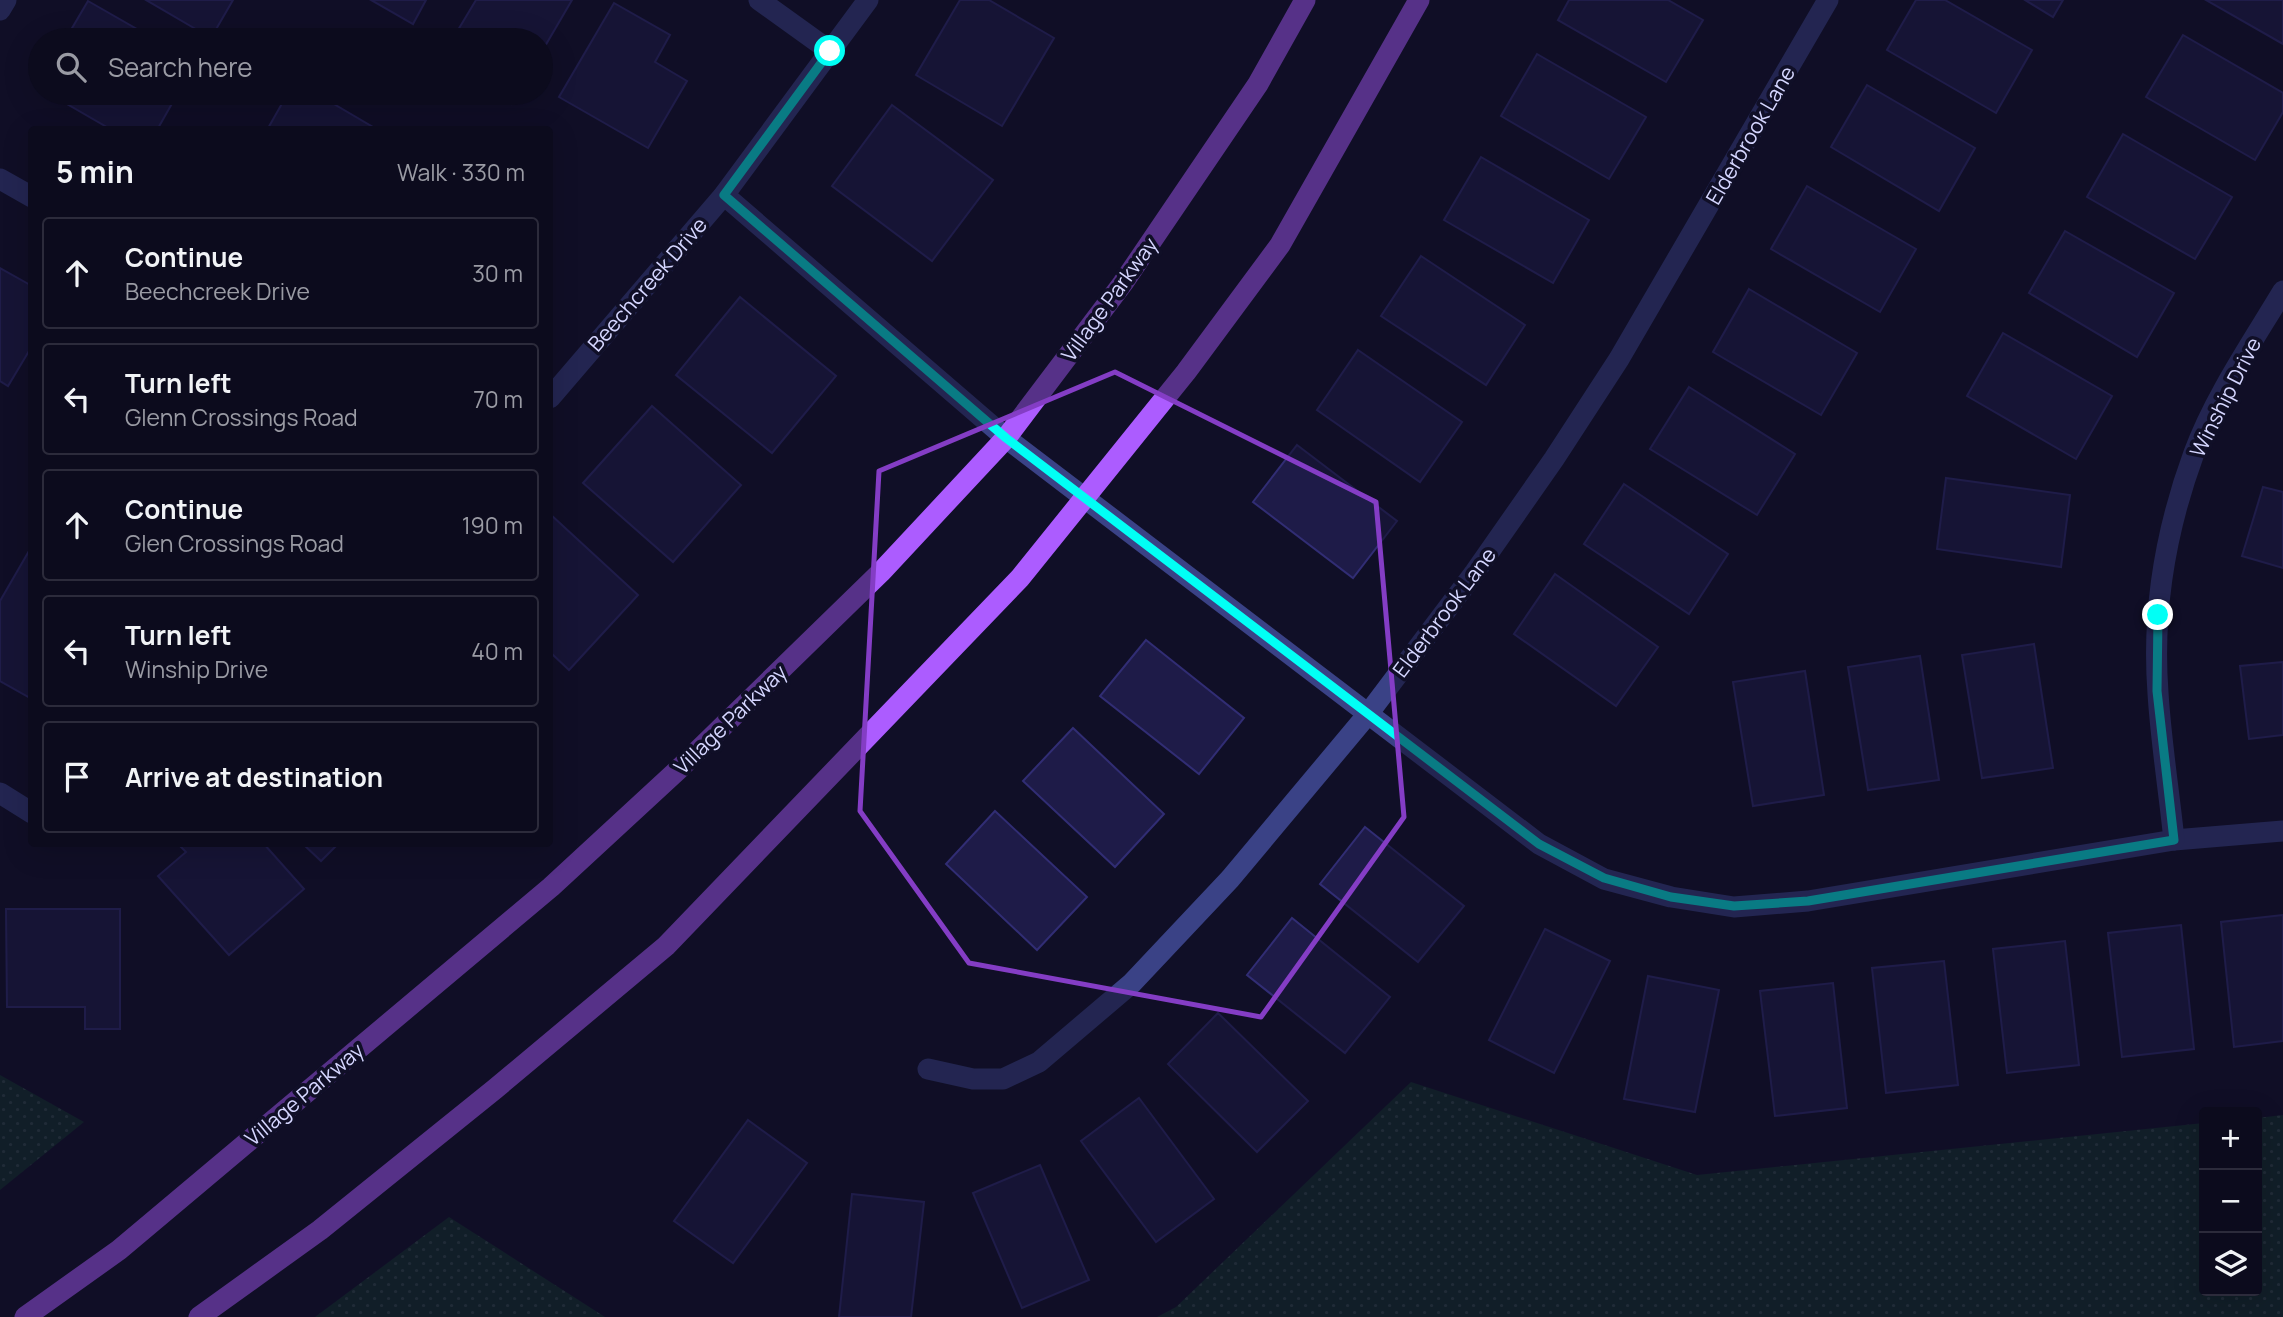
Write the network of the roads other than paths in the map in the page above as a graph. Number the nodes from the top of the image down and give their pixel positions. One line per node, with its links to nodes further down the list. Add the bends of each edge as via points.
1 (6, 0): 7 (street)
2 (759, 0): 8 (street)
3 (868, 0): 8 (street, Beechcreek Drive)
4 (1305, 0): 14 (main road, Village Parkway, via 1258,84 1131,272)
5 (1419, 0): 15 (main road, via 1280,245)
6 (1828, 0): 16 (street, Elderbrook Lane, via 1583,415 1475,572)
7 (0, 10)
8 (830, 51): 11 (street, Beechcreek Drive)
9 (0, 179): 10 (street)
10 (28, 195)
11 (724, 195): 13 (street, Beechcreek Drive); 14 (street)
12 (2283, 290): 20 (street, Winship Drive, via 2195,451 2170,530 2158,615 2157,691)
13 (553, 394)
14 (1006, 438): 15 (street); 22 (main road, Village Parkway, via 881,572 551,887 119,1250)
15 (1085, 498): 16 (street); 23 (main road, via 1020,578 666,946 320,1230)
16 (1368, 714): 20 (street, via 1539,844 1604,878 1671,897 1734,906 1808,901); 21 (street, Elderbrook Lane, via 1230,879 1132,983 1039,1062 1003,1079 973,1079)
17 (0, 793): 18 (street)
18 (28, 810)
19 (2283, 831): 20 (street)
20 (2174, 840)
21 (928, 1069)
22 (25, 1317)
23 (199, 1317)

